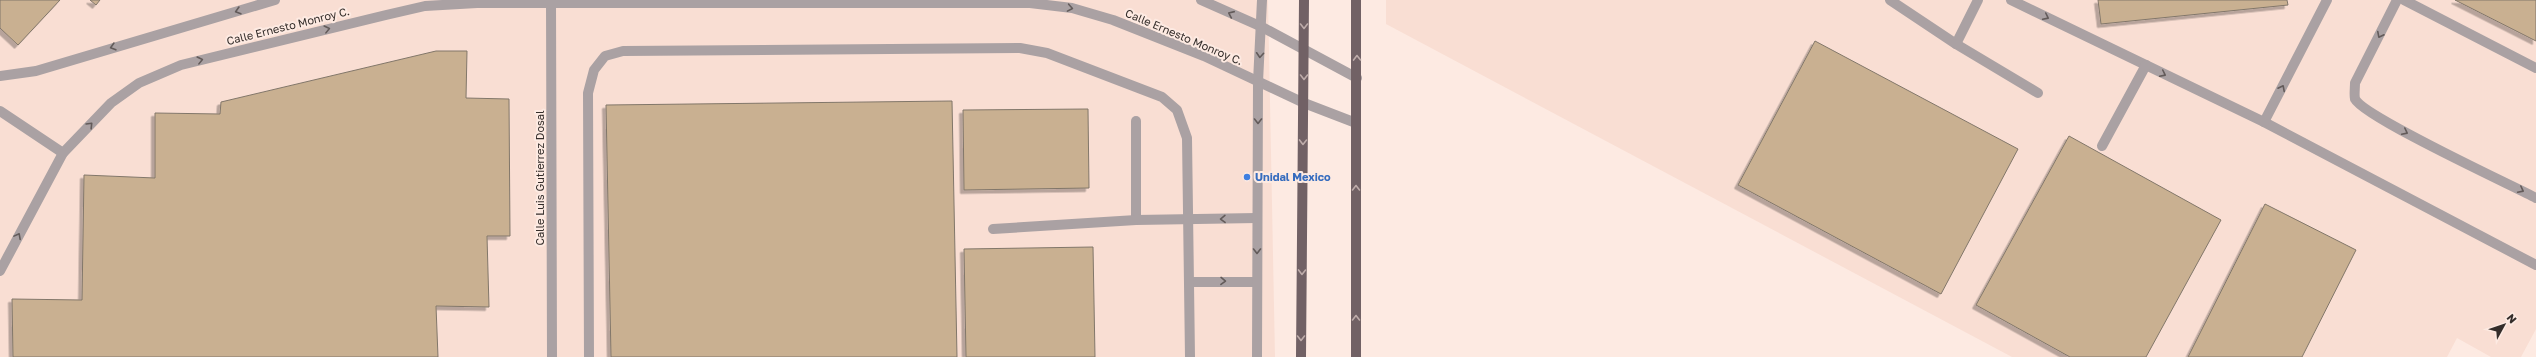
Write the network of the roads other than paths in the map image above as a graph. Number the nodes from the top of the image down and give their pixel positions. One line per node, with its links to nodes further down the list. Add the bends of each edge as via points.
1 (275, 0): 19 (street, one-way to 19, via 36,71)
2 (1201, 0): 14 (street, one-way to 2)
3 (1262, 0): 14 (street)
4 (1304, 0): 16 (main road, one-way to 16)
5 (1356, 0): 20 (main road, one-way to 5)
6 (1890, 0): 15 (street)
7 (1978, 0): 15 (street)
8 (2011, 0): 17 (street, one-way to 17)
9 (2327, 0): 26 (street, one-way to 9)
10 (2397, 0): 30 (street, one-way to 30, via 2355,83 2355,98 2385,122)
11 (2404, 0): 18 (street)
12 (552, 2): 13 (street, Calle Ernesto Monroy C.); 29 (street, Calle Ernesto Monroy C., one-way to 12, via 111,104 139,83 181,65 425,6); 39 (street, Calle Luis Gutierrez Dosal)
13 (686, 2): 21 (street, Calle Ernesto Monroy C., one-way to 21, via 1030,3 1072,8 1113,20 1197,53)
14 (1262, 27): 16 (street); 21 (street, one-way to 21)
15 (1956, 44): 22 (street)
16 (1304, 51): 20 (street); 23 (main road, one-way to 23)
17 (2146, 65): 26 (street, one-way to 26); 28 (street)
18 (2536, 68)
19 (0, 76)
20 (1357, 78): 27 (main road)
21 (1258, 82): 23 (street, Calle Ernesto Monroy C.); 31 (street, one-way to 31)
22 (2038, 93)
23 (1304, 103): 27 (street, Calle Ernesto Monroy C.); 43 (main road, one-way to 43)
24 (0, 111): 29 (street)
25 (1136, 121): 32 (street)
26 (2264, 122): 35 (street)
27 (1356, 123): 44 (main road, one-way to 27)
28 (2102, 146)
29 (63, 153): 36 (street, Calle Ernesto Monroy C., one-way to 29)
30 (2536, 198)
31 (1258, 218): 33 (street, one-way to 33); 38 (street, one-way to 38)
32 (1136, 220): 33 (street); 34 (street)
33 (1188, 220): 37 (street); 40 (street, via 1187,138 1177,110 1162,97 1047,53 1020,48 623,51 605,56 594,70 588,93)
34 (993, 229)
35 (2536, 265)
36 (0, 271)
37 (1189, 282): 38 (street, one-way to 38); 41 (street)
38 (1257, 282): 42 (street)
39 (552, 357)
40 (589, 357)
41 (1190, 357)
42 (1257, 357)
43 (1301, 357)
44 (1356, 357)

